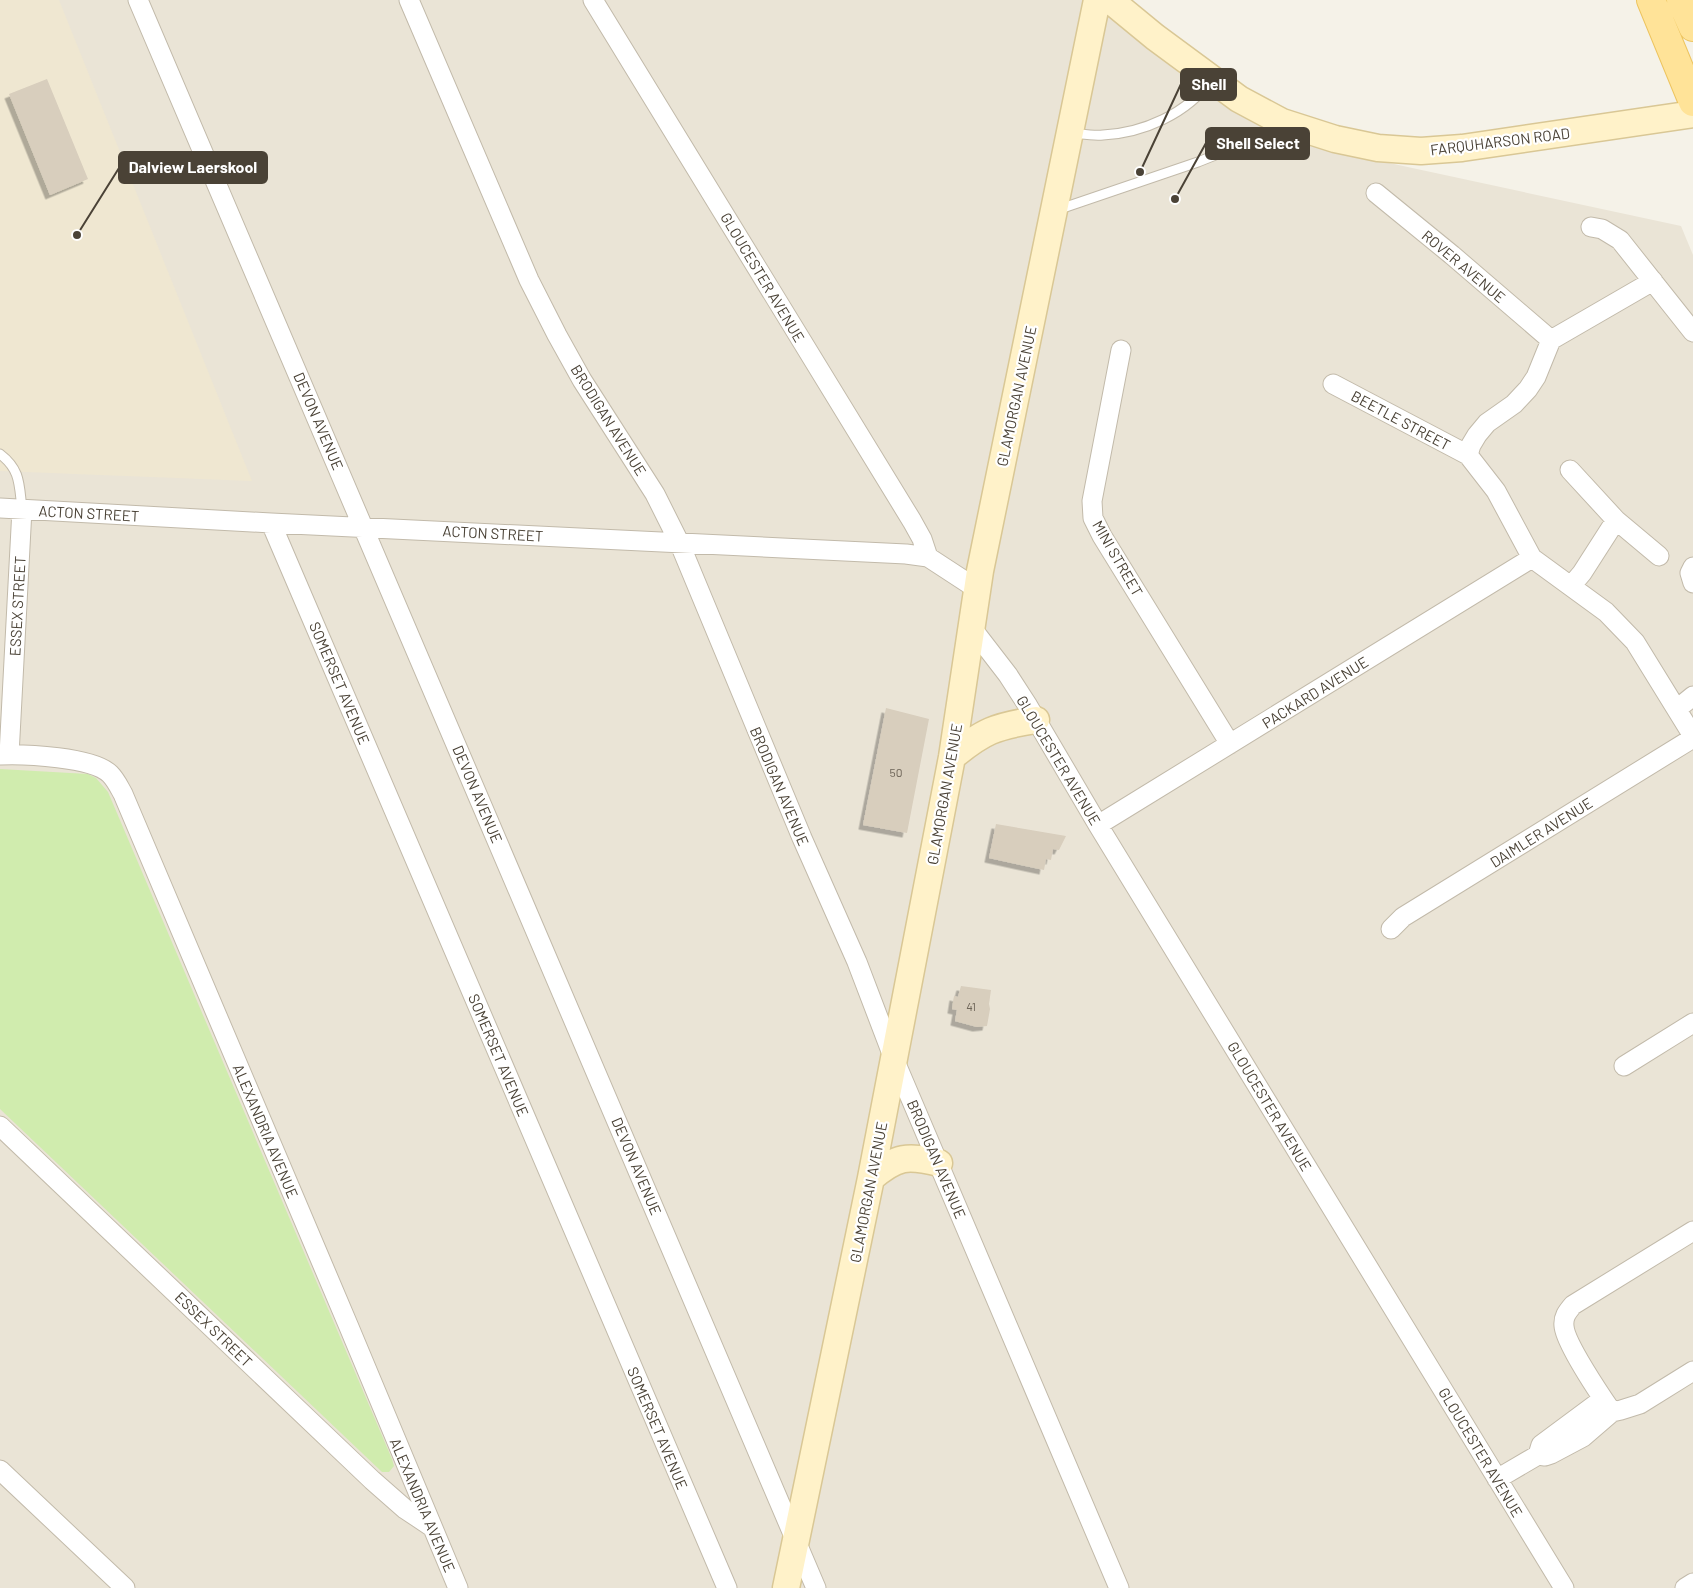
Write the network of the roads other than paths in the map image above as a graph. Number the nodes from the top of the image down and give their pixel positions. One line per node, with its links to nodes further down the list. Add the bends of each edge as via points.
1 (138, 0): 29 (street, DEVON AVENUE)
2 (410, 0): 30 (street, BRODIGAN AVENUE, via 529,280 582,380 655,494)
3 (593, 0): 32 (street, GLOUCESTER AVENUE, via 912,521)
4 (1097, 0): 13 (street, GLAMORGAN AVENUE)
5 (1110, 0): 9 (street, FARQUHARSON ROAD)
6 (1650, 0): 10 (main road)
7 (1682, 0): 8 (main road)
8 (1693, 27)
9 (1212, 80): 12 (street, FARQUHARSON ROAD); 13 (lane, via 1181,110 1157,122 1101,136)
10 (1693, 102)
11 (1693, 114): 12 (street, FARQUHARSON ROAD, via 1462,148 1421,151 1378,148 1335,139)
12 (1282, 122): 15 (lane, via 1243,144 1198,162)
13 (1070, 133): 15 (street, GLAMORGAN AVENUE)
14 (1376, 193): 19 (street, ROVER AVENUE)
15 (1054, 211): 37 (street, GLAMORGAN AVENUE)
16 (1591, 227): 17 (street, via 1602,229 1620,240)
17 (1653, 280): 18 (street); 19 (street)
18 (1693, 332)
19 (1551, 340): 23 (street, via 1528,390 1487,423 1471,445)
20 (1121, 350): 43 (street, MINI STREET, via 1092,501 1093,518)
21 (1333, 384): 23 (street, BEETLE STREET)
22 (0, 454): 26 (lane, via 11,462 18,478)
23 (1468, 455): 33 (street, via 1496,491)
24 (1570, 470): 27 (street)
25 (0, 508): 26 (street, ACTON STREET)
26 (22, 509): 28 (street, ACTON STREET); 44 (street, ESSEX STREET)
27 (1616, 520): 31 (street); 36 (street)
28 (271, 523): 29 (street, ACTON STREET); 64 (street, SOMERSET AVENUE)
29 (364, 527): 30 (street, ACTON STREET); 60 (street, DEVON AVENUE)
30 (678, 542): 32 (street, ACTON STREET); 49 (street, BRODIGAN AVENUE, via 857,962)
31 (1659, 556)
32 (928, 557): 37 (street, ACTON STREET)
33 (1532, 558): 36 (street); 43 (street, PACKARD AVENUE)
34 (1693, 566): 35 (street, via 1690,573)
35 (1693, 583)
36 (1571, 586): 40 (street, via 1606,612 1635,642)
37 (977, 589): 38 (street, GLAMORGAN AVENUE)
38 (972, 627): 41 (street, GLOUCESTER AVENUE); 45 (street, GLAMORGAN AVENUE)
39 (1693, 696): 40 (street)
40 (1677, 709): 42 (street)
41 (1036, 720): 45 (street, via 1007,724 984,732); 46 (street, GLOUCESTER AVENUE)
42 (1693, 737): 47 (street, DAIMLER AVENUE, via 1403,917)
43 (1230, 744): 46 (street, PACKARD AVENUE)
44 (4, 755): 59 (street, ALEXANDRIA AVENUE, via 89,763 110,774 123,794)
45 (952, 757): 49 (street, GLAMORGAN AVENUE)
46 (1098, 825): 58 (street, GLOUCESTER AVENUE)
47 (1391, 929)
48 (1693, 1023): 50 (street)
49 (894, 1059): 52 (street, BRODIGAN AVENUE); 53 (street, GLAMORGAN AVENUE)
50 (1624, 1066)
51 (0, 1126): 59 (street, ESSEX STREET, via 358,1467 405,1509)
52 (939, 1163): 53 (street, via 907,1158 885,1166); 67 (street, BRODIGAN AVENUE)
53 (871, 1178): 60 (street, GLAMORGAN AVENUE)
54 (1693, 1231): 56 (street, via 1565,1313 1566,1337)
55 (1693, 1371): 56 (street, via 1640,1404 1622,1410)
56 (1608, 1405): 58 (street, via 1583,1437 1542,1445 1538,1455)
57 (0, 1470): 62 (street)
58 (1497, 1479): 68 (street, GLOUCESTER AVENUE)
59 (432, 1527): 63 (street, ALEXANDRIA AVENUE)
60 (796, 1541): 65 (street, GLAMORGAN AVENUE); 66 (street, DEVON AVENUE)
61 (1693, 1583): 69 (street)
62 (125, 1588)
63 (458, 1588)
64 (727, 1588)
65 (786, 1588)
66 (816, 1588)
67 (1119, 1588)
68 (1564, 1588)
69 (1685, 1588)

